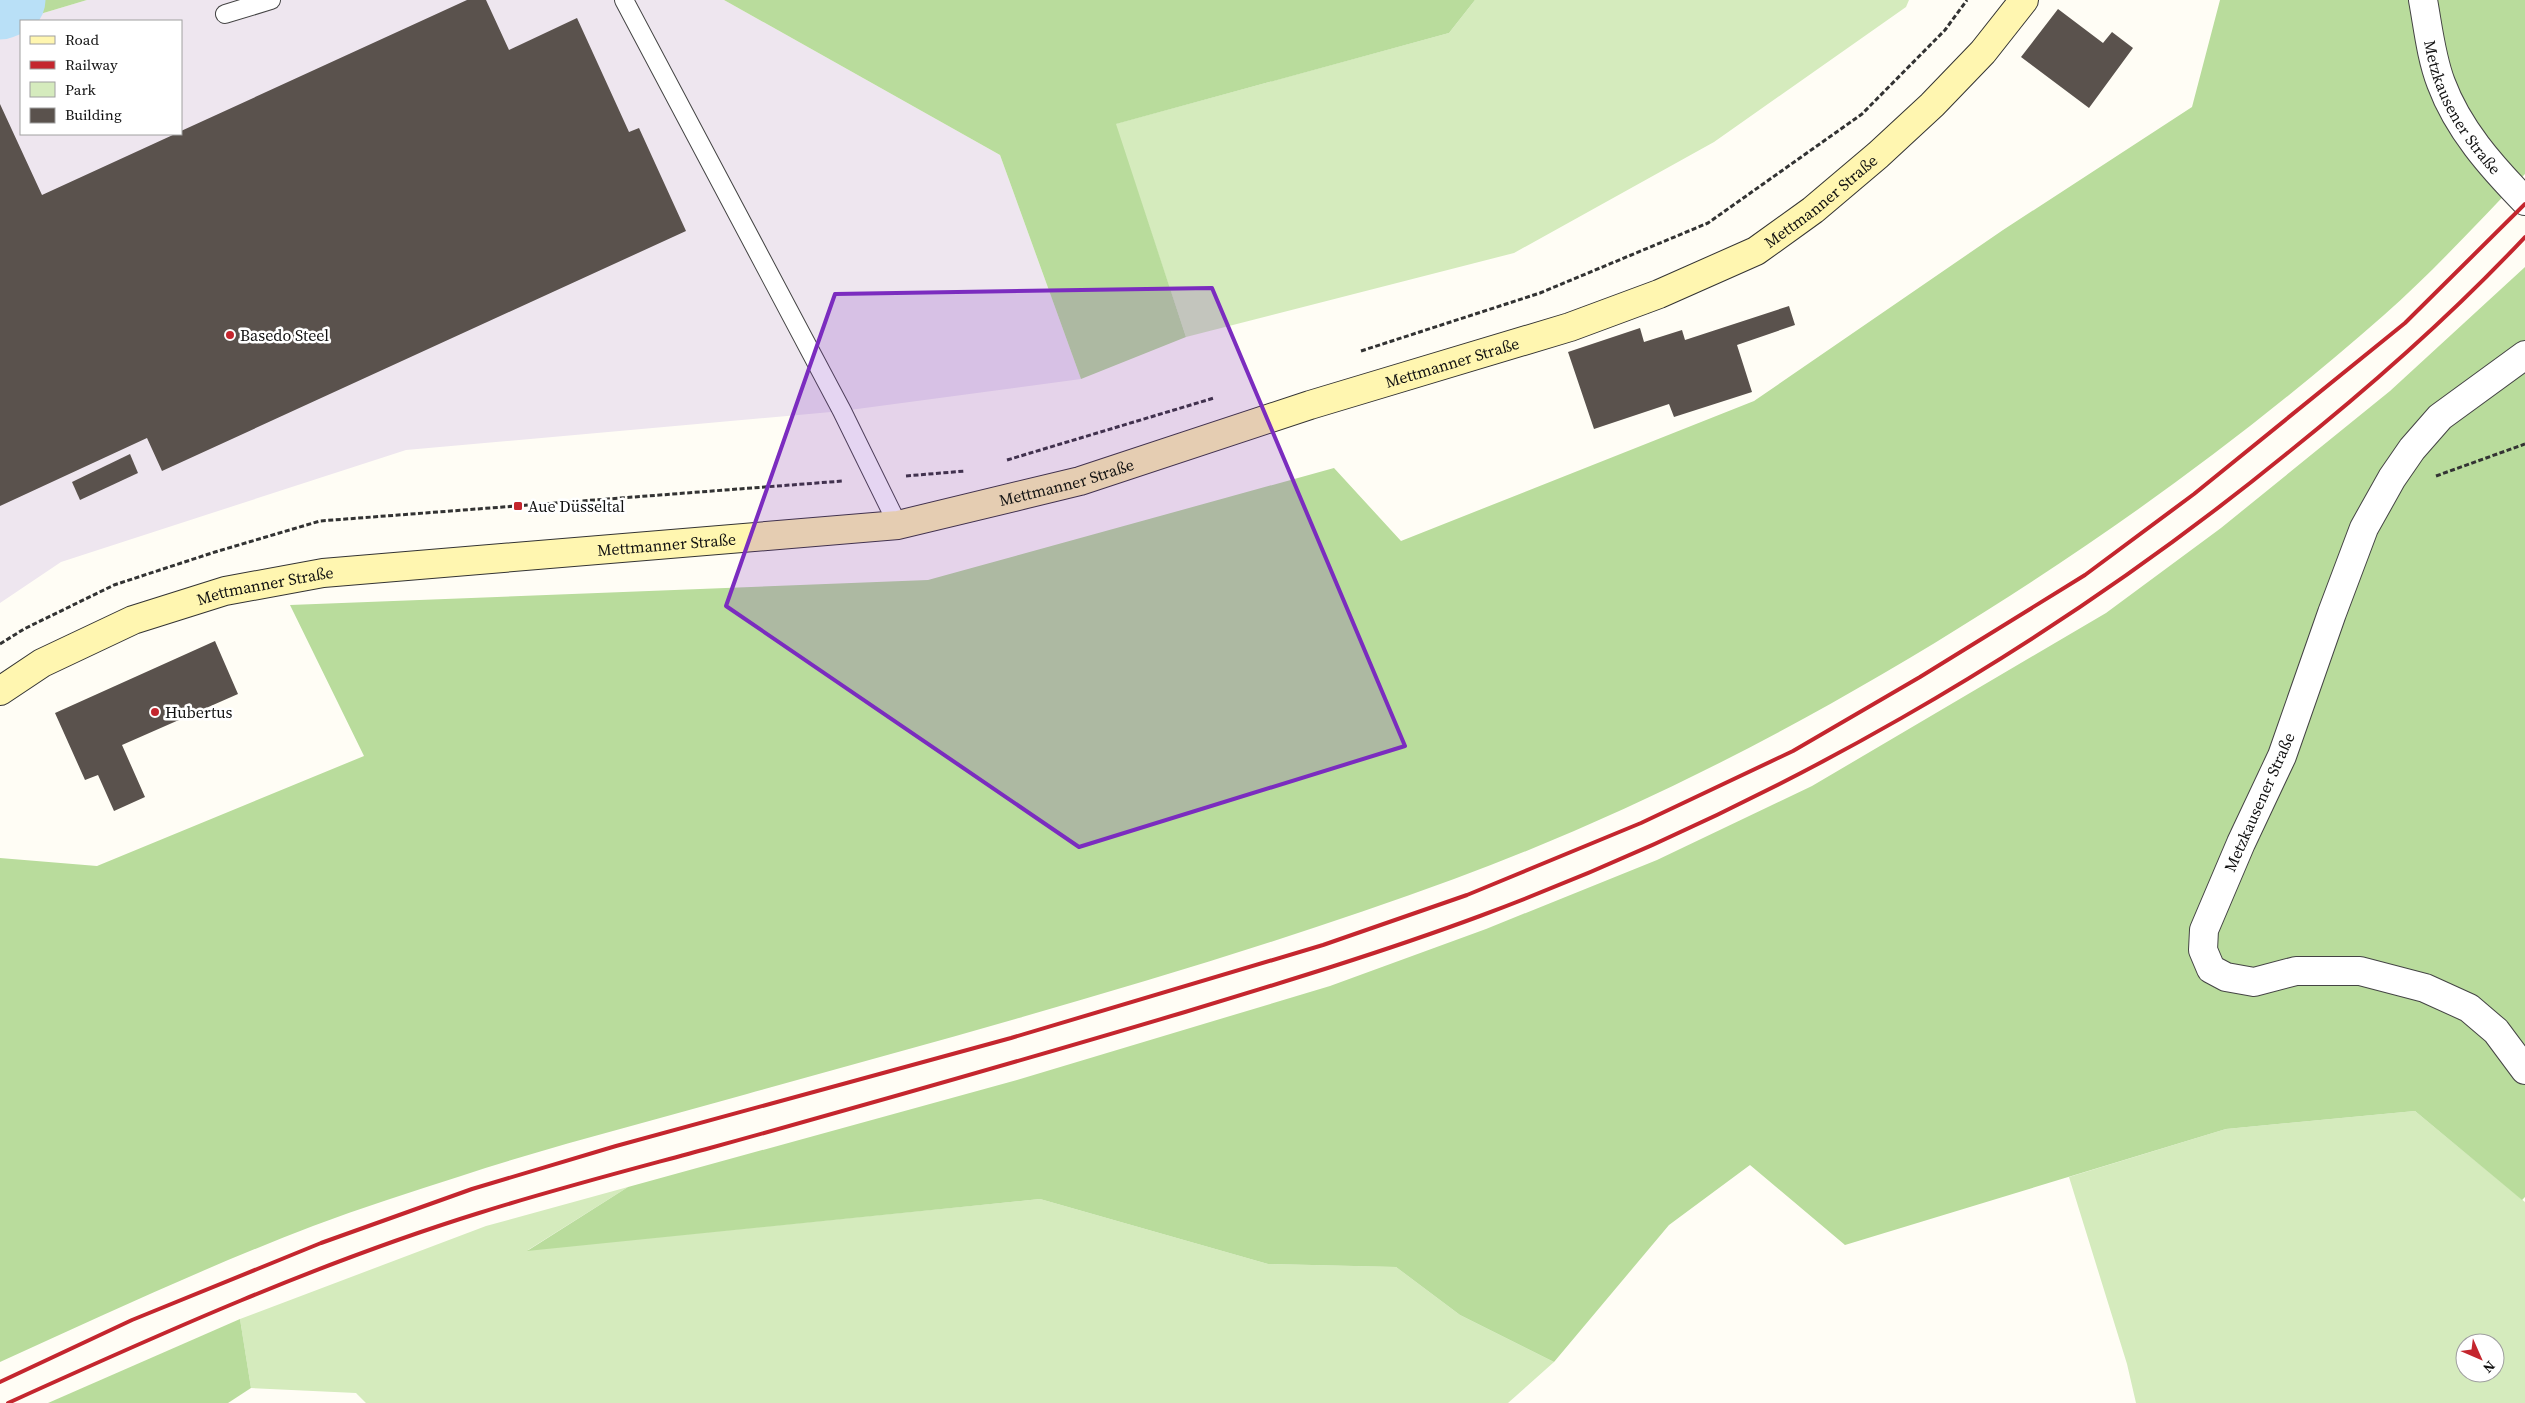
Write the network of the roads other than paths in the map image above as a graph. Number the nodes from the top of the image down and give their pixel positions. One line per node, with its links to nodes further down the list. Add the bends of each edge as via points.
1 (271, 0): 5 (lane)
2 (624, 0): 8 (lane)
3 (2024, 0): 8 (main road, Mettmanner Straße, via 1983,52 1925,111 1813,210 1756,251 1659,294 1570,327 1310,405 1080,480)
4 (2423, 0): 6 (street, Metzkausener Straße, via 2440,82 2463,129)
5 (225, 14)
6 (2525, 201)
7 (2525, 355): 10 (street, Metzkausener Straße, via 2440,417 2392,478 2364,528 2282,756 2204,930 2203,950 2211,969 2226,977 2254,982 2296,971 2360,971 2425,988 2469,1008 2496,1031)
8 (898, 525): 9 (main road, Mettmanner Straße, via 314,574 225,591 133,620 42,663)
9 (0, 691)
10 (2525, 1070)

